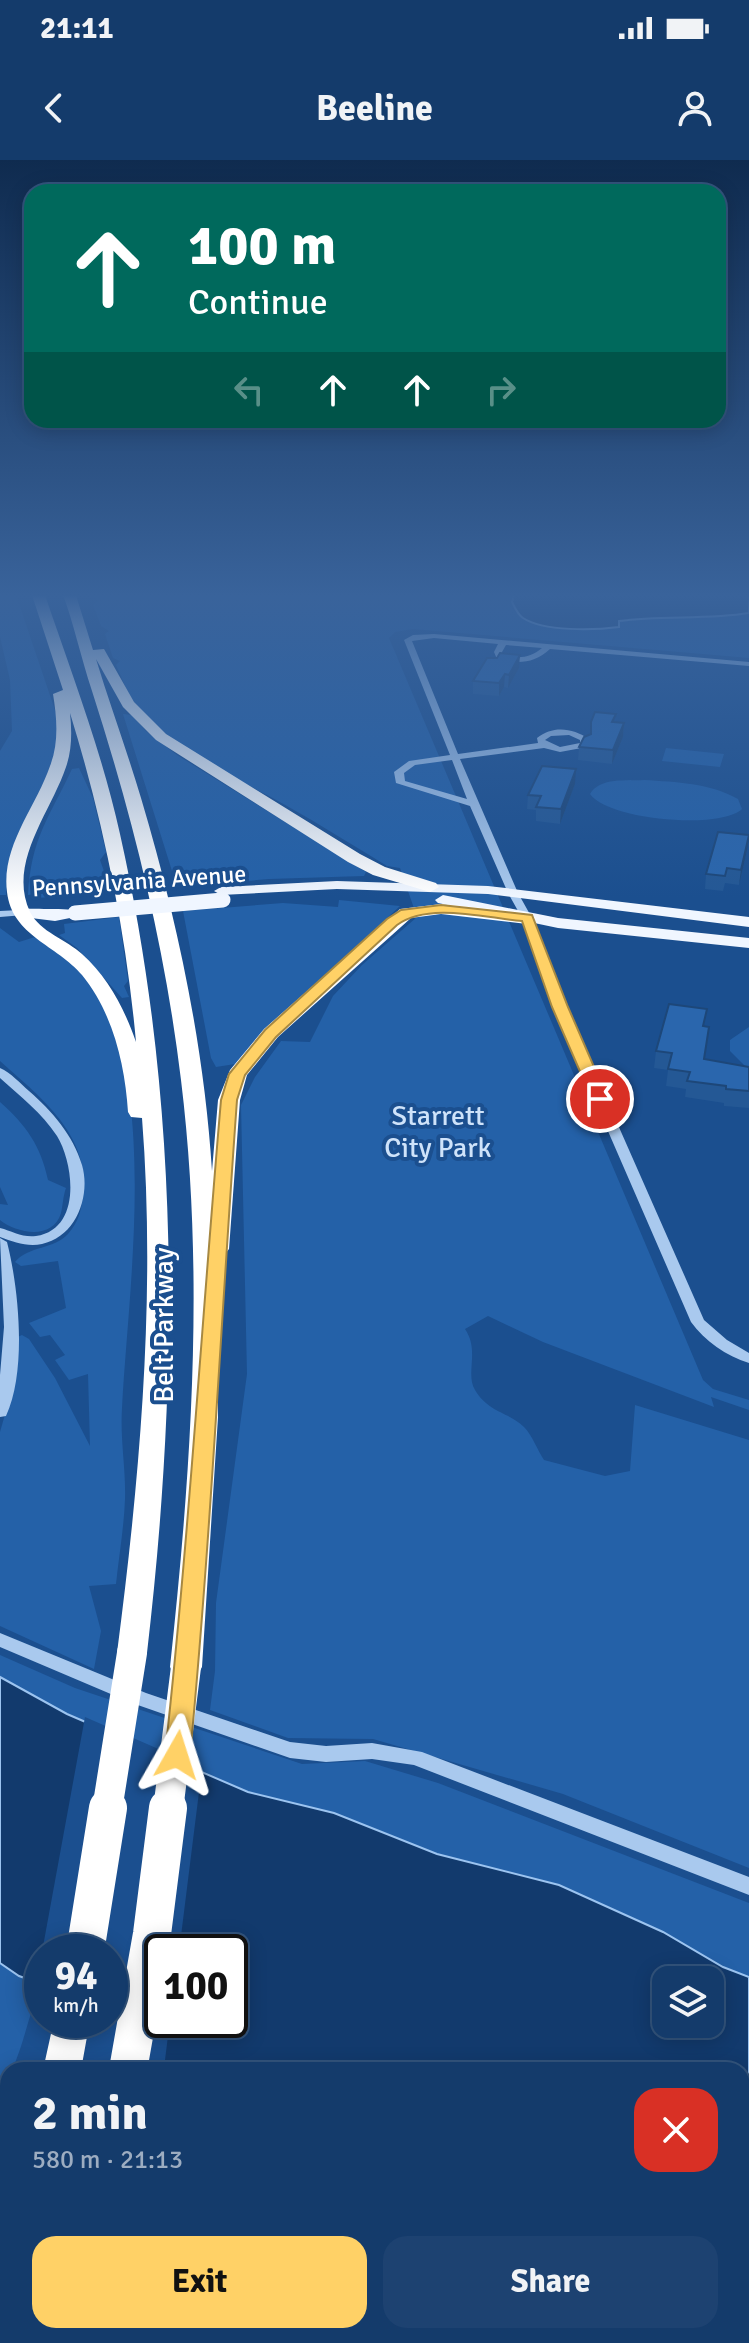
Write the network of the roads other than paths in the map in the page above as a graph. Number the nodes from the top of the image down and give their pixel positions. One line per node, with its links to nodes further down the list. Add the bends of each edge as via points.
1 (59, 694): 12 (highway, via 64,715 59,764 19,851)
2 (71, 694): 22 (highway, Belt Parkway, via 100,785 143,1006 159,1284)
3 (101, 694): 21 (highway, Belt Parkway, via 137,805 191,1074 206,1283)
4 (122, 694): 9 (highway, via 152,729 184,754 354,858)
5 (429, 694): 7 (street)
6 (544, 745): 7 (street)
7 (454, 756): 8 (street); 8 (street, via 412,763 399,772 401,783)
8 (474, 804): 10 (street)
9 (430, 887): 10 (main road, Pennsylvania Avenue); 11 (main road, Pennsylvania Avenue, via 309,885)
10 (513, 893): 13 (street); 14 (main road, Pennsylvania Avenue)
11 (222, 895): 12 (main road, Pennsylvania Avenue, bridge, via 74,908 55,916); 13 (main road, Pennsylvania Avenue, via 462,902)
12 (10, 913): 22 (highway, via 78,960 101,986 128,1055 139,1101)
13 (527, 918): 15 (main road, Pennsylvania Avenue); 19 (street, via 560,1007 698,1322 713,1338); 21 (highway, via 432,909 406,913 271,1033 237,1074 229,1100)
14 (749, 922)
15 (749, 943)
16 (0, 1072): 17 (street, via 55,1125 78,1174 70,1223 31,1243)
17 (0, 1232)
18 (0, 1242): 20 (street, via 13,1319 10,1374)
19 (749, 1358)
20 (0, 1412)
21 (203, 1426): 28 (highway, Belt Parkway, bridge, via 194,1599 152,1934)
22 (153, 1429): 25 (highway, Belt Parkway, bridge, via 140,1595)
23 (0, 1640): 24 (street, via 213,1726 290,1750 415,1757)
24 (749, 1886)
25 (88, 1934)
26 (68, 2038): 27 (highway)
27 (64, 2062)
28 (129, 2062)

